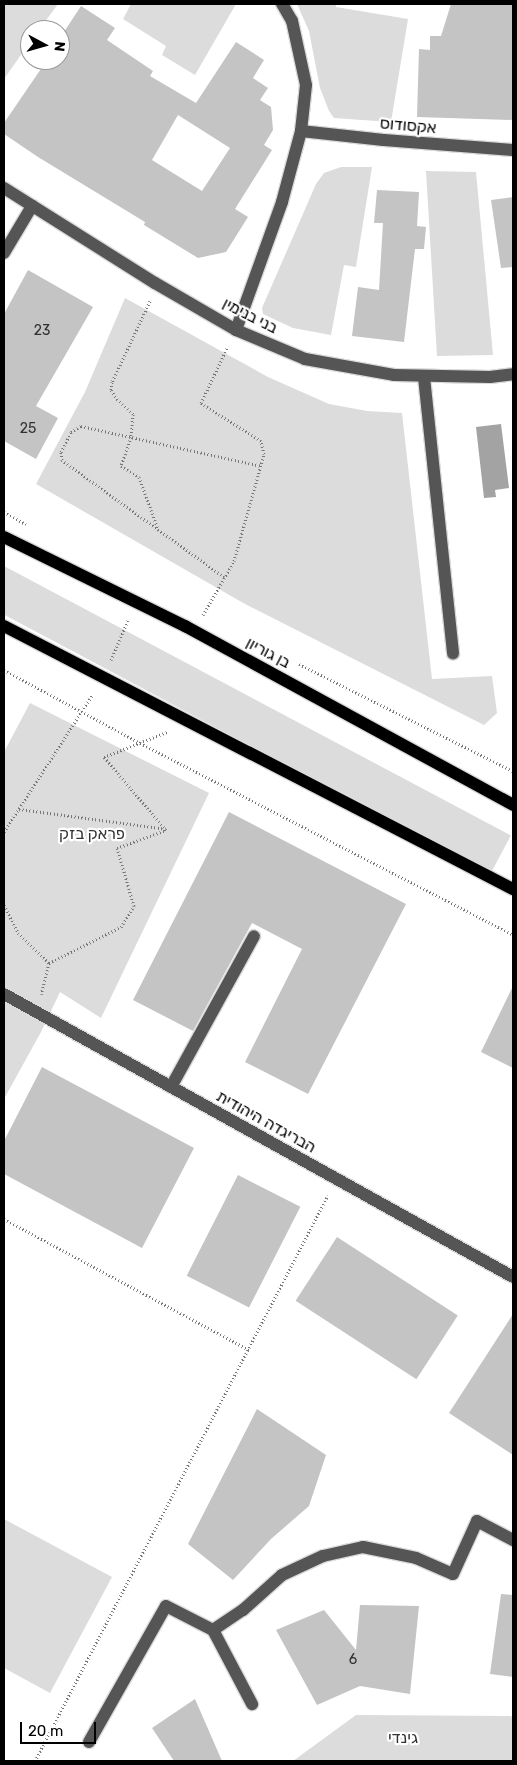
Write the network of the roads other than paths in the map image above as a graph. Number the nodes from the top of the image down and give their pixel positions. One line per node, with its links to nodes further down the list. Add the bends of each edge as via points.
1 (282, 4): 2 (street, via 292,21 306,85)
2 (301, 131): 3 (street, אקסודוס); 7 (street, via 282,202)
3 (513, 150)
4 (4, 188): 5 (street, בני בנימין)
5 (32, 206): 6 (street); 7 (street, בני בנימין)
6 (4, 253)
7 (236, 330): 9 (street, בני בנימין, via 305,359 361,370)
8 (513, 374): 9 (street, בני בנימין)
9 (424, 377): 12 (street)
10 (4, 537): 13 (main road, בן גוריון, via 194,631)
11 (4, 626): 14 (main road)
12 (453, 653)
13 (513, 805)
14 (513, 889)
15 (254, 936): 17 (street)
16 (4, 994): 17 (street, הבריגדה היהודית)
17 (171, 1087): 18 (street, הבריגדה היהודית)
18 (513, 1277)
19 (513, 1540): 20 (street, via 477,1521 453,1574 416,1558 363,1547 323,1556 282,1575 243,1610)
20 (213, 1630): 21 (street); 22 (street, via 166,1606)
21 (252, 1704)
22 (89, 1742)

